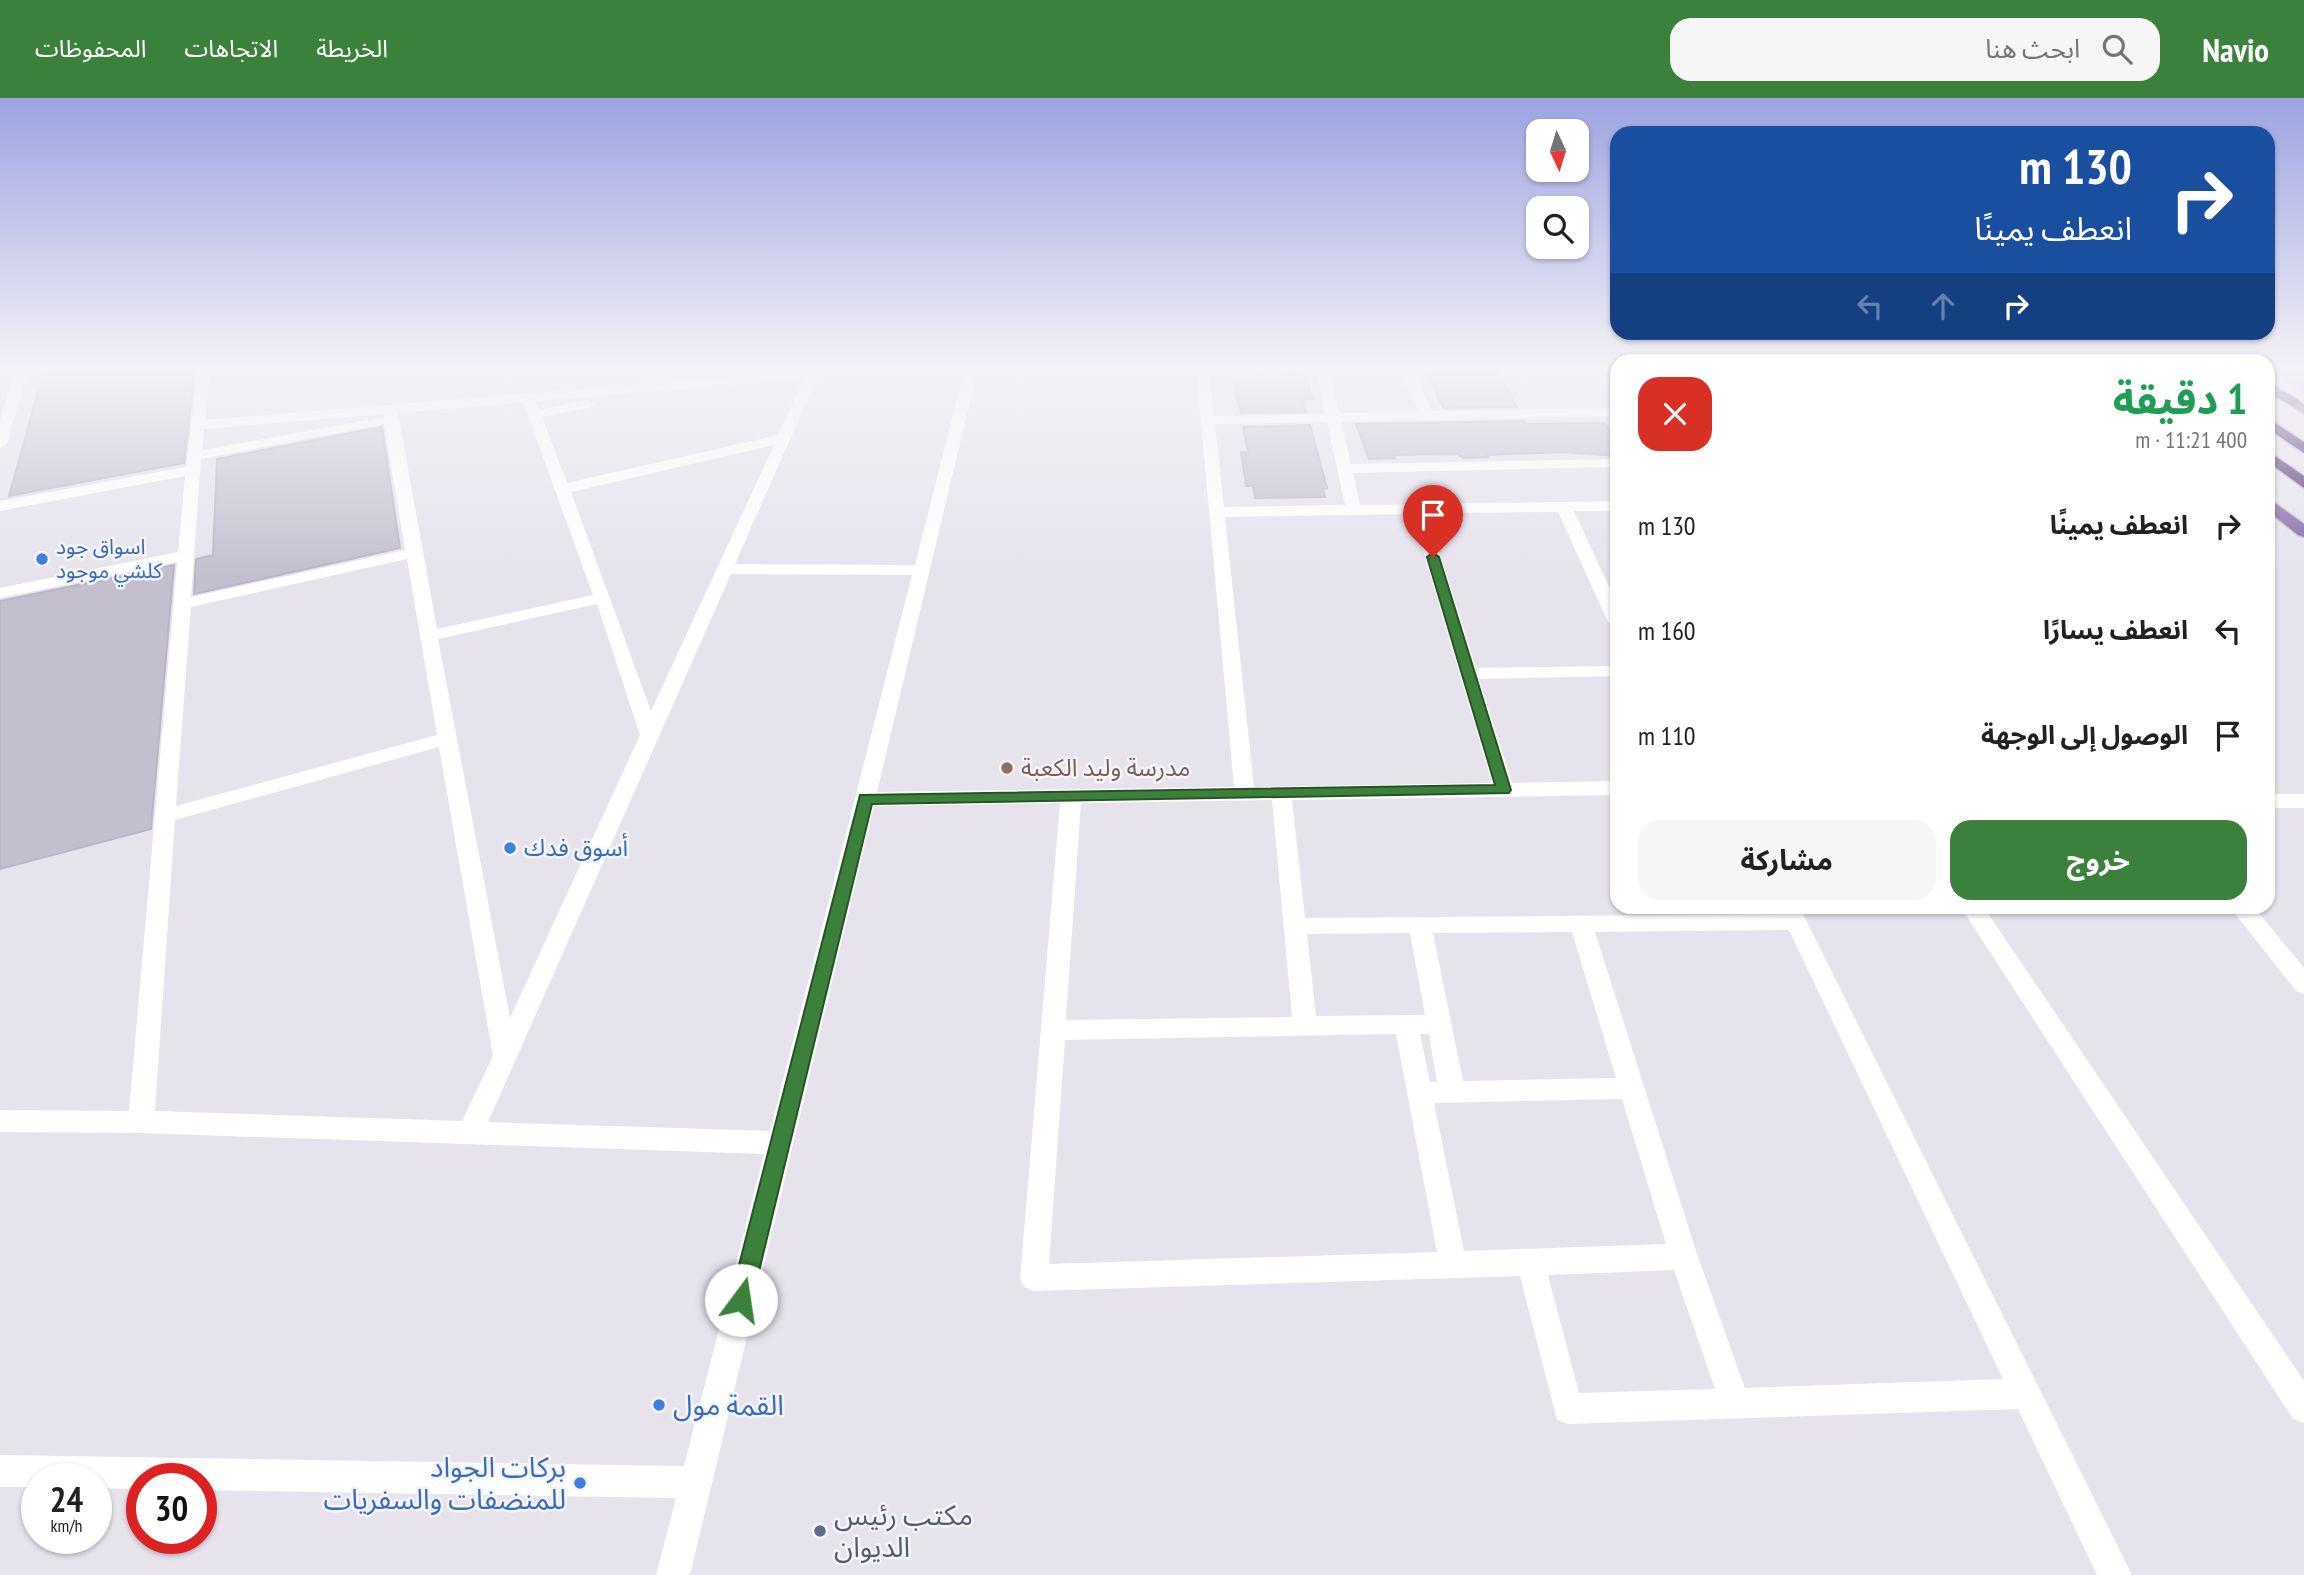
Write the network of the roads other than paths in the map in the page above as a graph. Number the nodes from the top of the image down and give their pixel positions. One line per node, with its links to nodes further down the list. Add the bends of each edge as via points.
1 (197, 436): 12 (street)
2 (305, 436): 12 (street)
3 (393, 436): 25 (street)
4 (542, 436): 16 (street)
5 (955, 436): 28 (street)
6 (1210, 436): 23 (street)
7 (1338, 436): 14 (street)
8 (2287, 436): 10 (highway)
9 (784, 438): 16 (street); 27 (street)
10 (2304, 449)
11 (2275, 461): 15 (highway)
12 (194, 463): 17 (street); 26 (street)
13 (1610, 463): 14 (street)
14 (1345, 469): 21 (street)
15 (2304, 484)
16 (562, 489): 30 (street)
17 (0, 506)
18 (1610, 506): 19 (street)
19 (1563, 507): 20 (street); 32 (street)
20 (1418, 508): 21 (street); 35 (street)
21 (1353, 509): 23 (street)
22 (2275, 509): 24 (main road)
23 (1217, 512): 40 (street)
24 (2304, 533)
25 (413, 553): 31 (street); 33 (street)
26 (187, 555): 29 (street); 31 (street)
27 (725, 569): 28 (street); 36 (street)
28 (922, 570): 43 (street)
29 (0, 593)
30 (603, 598): 33 (street); 36 (street)
31 (183, 604): 46 (street)
32 (1610, 607)
33 (428, 636): 37 (street)
34 (1610, 671): 35 (street)
35 (1468, 674): 39 (street)
36 (650, 735): 58 (street)
37 (446, 739): 46 (street); 58 (street)
38 (1610, 788): 39 (street)
39 (1504, 790): 41 (street)
40 (1245, 793): 41 (street); 42 (street)
41 (1281, 793): 52 (street)
42 (1072, 796): 43 (street); 57 (street)
43 (865, 799): 65 (street)
44 (2275, 801): 45 (street)
45 (2304, 801)
46 (166, 816): 63 (street)
47 (1792, 914): 50 (street); 69 (street)
48 (1976, 914): 71 (street)
49 (2246, 914): 53 (street)
50 (1581, 924): 51 (street); 59 (street)
51 (1420, 925): 52 (street); 55 (street)
52 (1295, 926): 56 (street)
53 (2304, 985)
54 (1406, 1024): 55 (street); 56 (street); 61 (street)
55 (1439, 1024): 60 (street)
56 (1306, 1026): 57 (street)
57 (1054, 1030): 68 (street, via 1034,1278)
58 (505, 1056): 64 (street)
59 (1632, 1088): 60 (street); 66 (street)
60 (1452, 1092): 61 (street)
61 (1419, 1093): 68 (street)
62 (0, 1121): 63 (street)
63 (141, 1122): 64 (street)
64 (470, 1133): 65 (street)
65 (780, 1143): 73 (street)
66 (1684, 1258): 67 (street); 70 (street)
67 (1531, 1262): 68 (street); 70 (street, via 1568,1409)
68 (1453, 1264)
69 (2026, 1393): 70 (street); 75 (street)
70 (1735, 1404)
71 (2304, 1408)
72 (0, 1471): 73 (street)
73 (696, 1482): 74 (street)
74 (673, 1575)
75 (2115, 1575)

